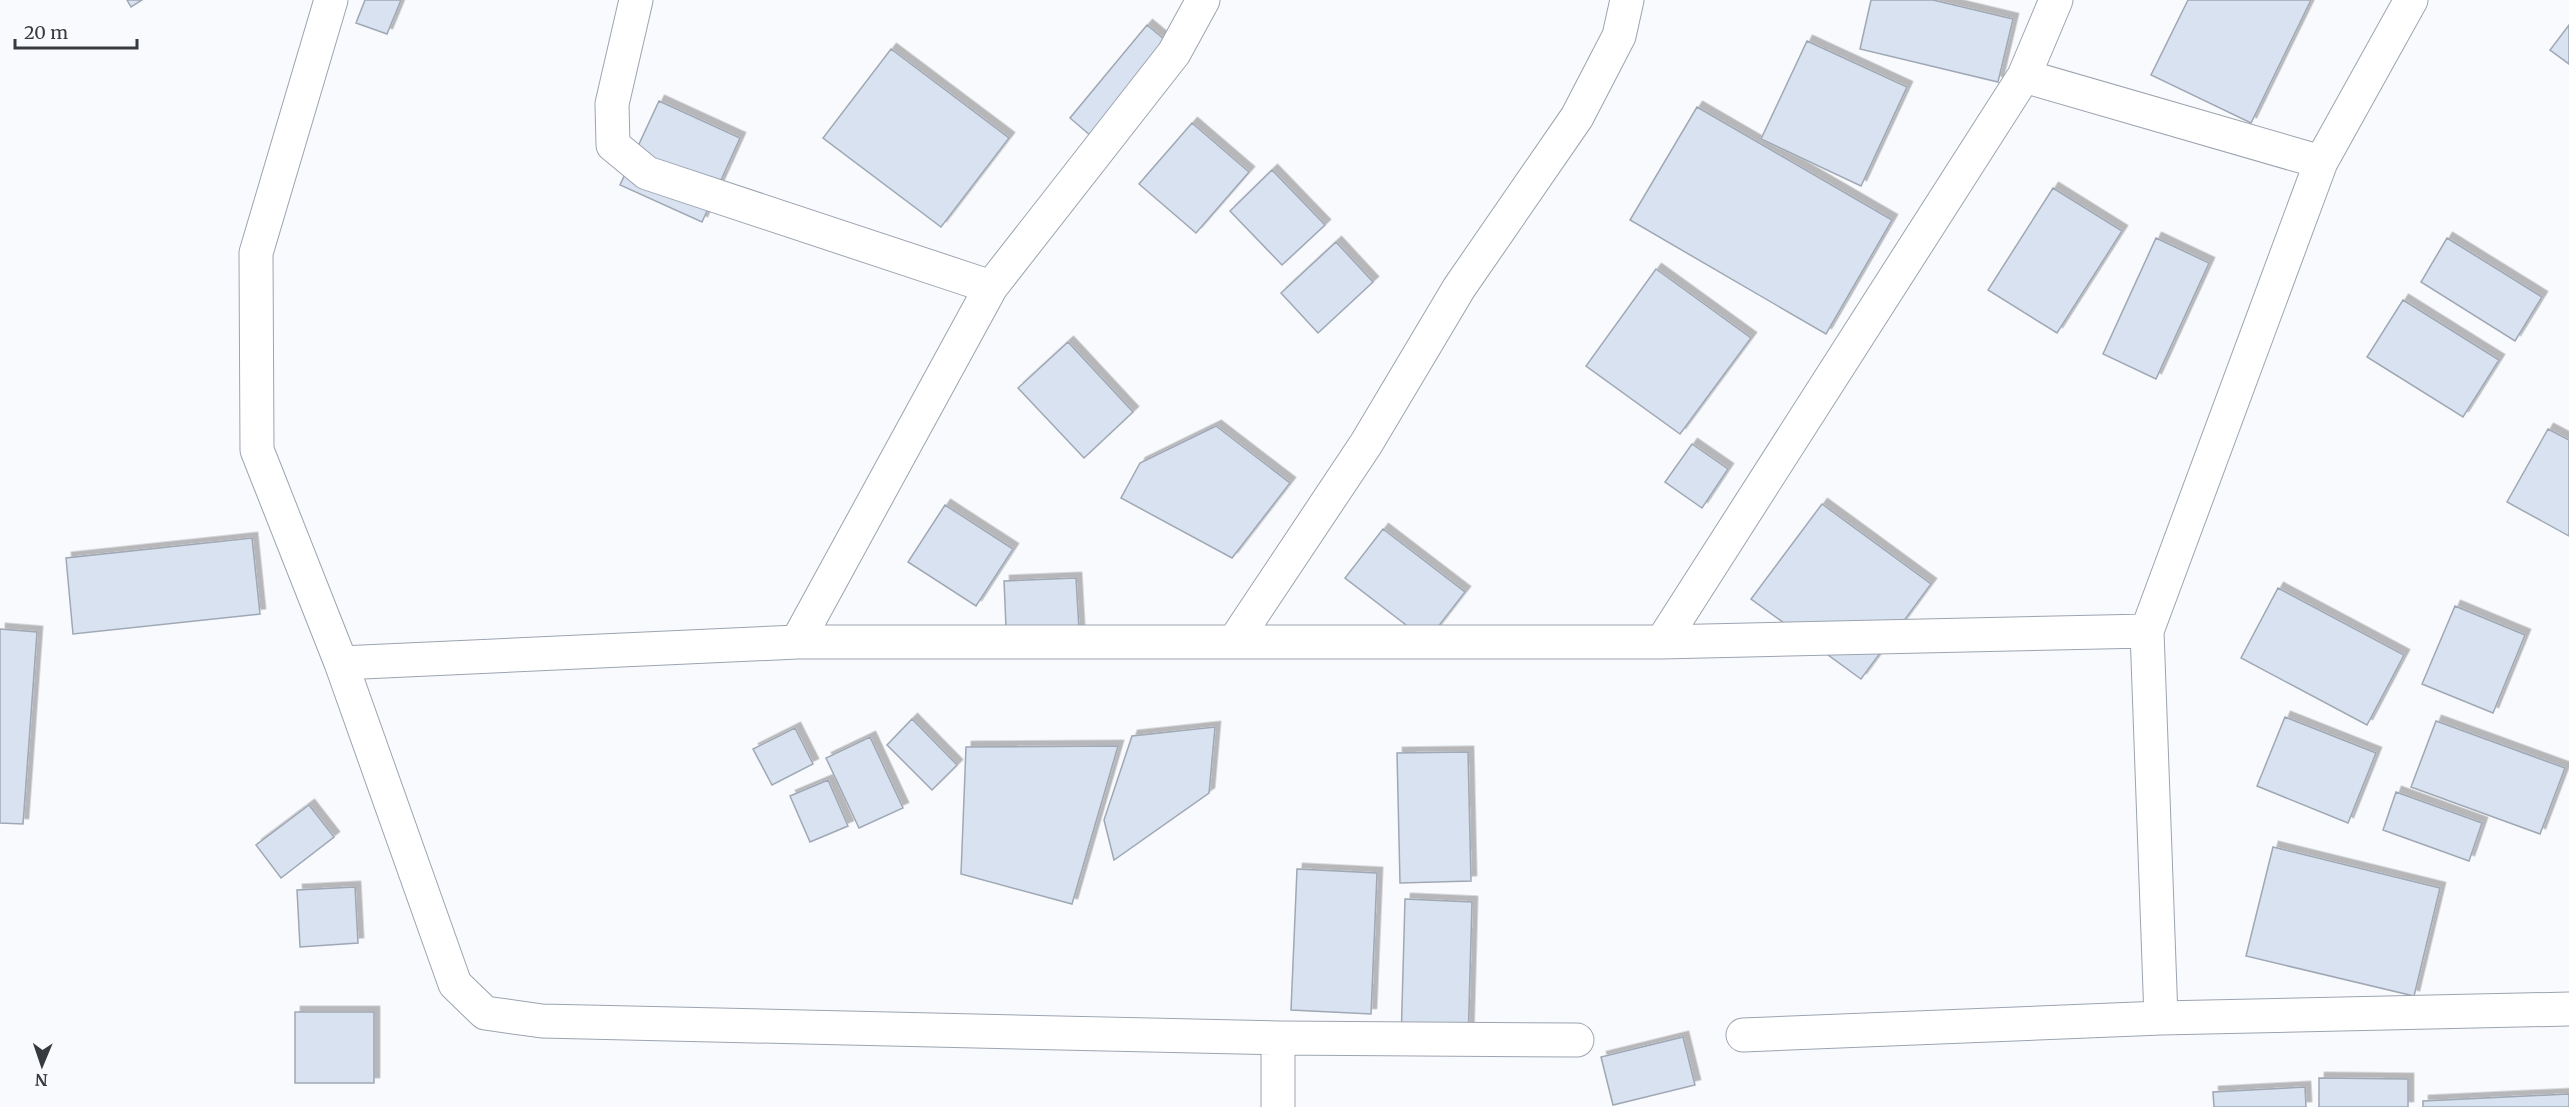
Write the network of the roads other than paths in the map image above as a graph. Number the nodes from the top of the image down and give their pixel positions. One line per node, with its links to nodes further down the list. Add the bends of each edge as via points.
1 (331, 0): 14 (street, via 256,253 257,450)
2 (636, 0): 9 (street, via 612,104 613,145 647,173)
3 (1203, 0): 9 (street, via 1174,53)
4 (1627, 0): 12 (street, via 1619,36 1577,117 1459,288 1366,444)
5 (2056, 0): 7 (street)
6 (2411, 0): 8 (street)
7 (2025, 76): 8 (street); 13 (street)
8 (2321, 162): 10 (street)
9 (991, 287): 11 (street)
10 (2147, 631): 13 (street); 16 (street)
11 (797, 642): 12 (street); 14 (street)
12 (1234, 642): 13 (street)
13 (1662, 642)
14 (341, 663): 18 (street, via 455,984 485,1013 542,1021)
15 (2569, 1009): 16 (street)
16 (2161, 1018): 17 (street)
17 (1743, 1035)
18 (1278, 1038): 19 (street); 20 (street)
19 (1577, 1040)
20 (1278, 1107)

